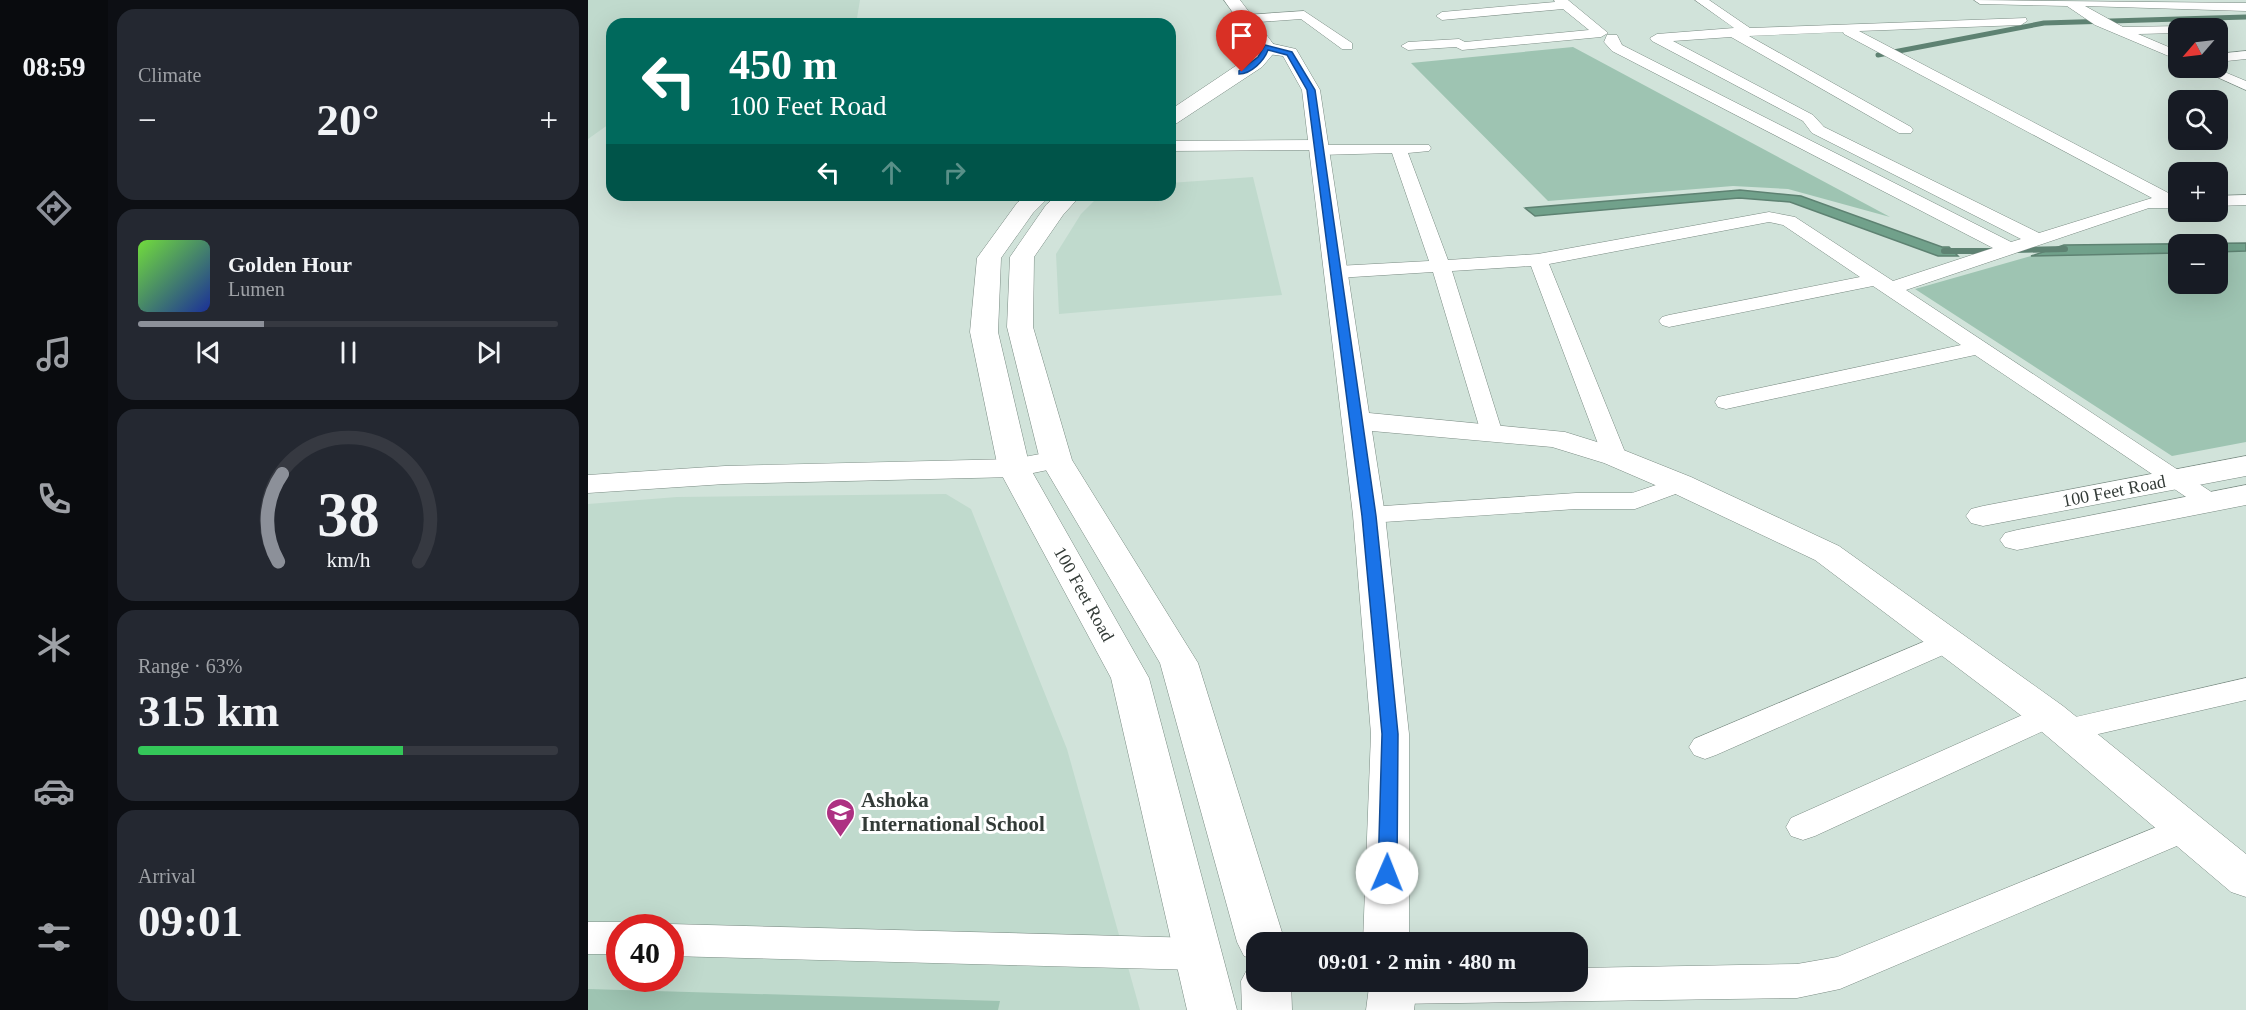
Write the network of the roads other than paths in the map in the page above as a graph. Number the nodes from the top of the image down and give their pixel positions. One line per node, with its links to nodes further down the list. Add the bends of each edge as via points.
1 (1232, 0): 8 (main road)
2 (1701, 0): 16 (street)
3 (1980, 0): 5 (street)
4 (1563, 2): 7 (street); 9 (street)
5 (2069, 3): 6 (street); 15 (street)
6 (2246, 7)
7 (1442, 16)
8 (1246, 19): 20 (street, via 1304,15); 22 (main road)
9 (1584, 20): 11 (street); 17 (street)
10 (2021, 21): 14 (street)
11 (1561, 22)
12 (1229, 28): 19 (main road)
13 (2168, 29): 15 (street)
14 (1847, 30): 16 (street); 35 (street)
15 (2121, 30): 23 (street)
16 (1739, 32): 30 (street); 41 (street, via 1652,38 1808,118 1818,130)
17 (1607, 36): 18 (street); 21 (street); 42 (street, via 1617,48)
18 (1629, 40)
19 (1242, 46): 22 (street); 28 (main road, via 1234,61)
20 (1347, 46)
21 (1408, 46)
22 (1265, 47): 29 (main road, via 1256,63); 32 (street, via 1290,53 1311,90)
23 (2168, 51)
24 (2246, 55): 25 (street)
25 (2228, 57)
26 (2227, 78): 27 (street)
27 (2246, 86)
28 (1176, 97)
29 (1176, 115)
30 (1905, 130)
31 (1176, 146): 32 (street)
32 (1318, 148): 33 (street); 45 (street)
33 (1398, 148): 34 (street); 44 (street)
34 (1423, 148)
35 (2168, 198)
36 (2246, 200): 39 (street)
37 (1033, 201): 55 (main road, 100 Feet Road, via 989,258 984,332)
38 (1063, 201): 53 (main road, via 1022,257 1020,327)
39 (2228, 201)
40 (2168, 203): 41 (street, via 2147,203)
41 (2033, 241): 42 (street)
42 (2001, 252): 46 (street)
43 (1538, 260): 44 (street); 46 (street, via 1769,217 1790,221); 52 (street)
44 (1440, 264): 45 (street); 51 (street)
45 (1336, 272): 50 (street)
46 (1882, 284): 47 (street); 48 (street)
47 (1669, 321)
48 (1977, 348): 49 (street); 56 (street)
49 (1726, 402)
50 (1356, 421): 51 (street); 61 (street)
51 (1490, 431): 52 (street, via 1555,438)
52 (1616, 457): 58 (street)
53 (1056, 460): 55 (street); 71 (main road, via 1179,663)
54 (2246, 466): 56 (main road, 100 Feet Road)
55 (1014, 468): 57 (street, via 725,475); 76 (main road, 100 Feet Road, via 1130,678)
56 (2175, 479): 60 (street); 62 (main road, 100 Feet Road)
57 (588, 484)
58 (1680, 484): 61 (street, via 1635,501 1575,501); 64 (street, via 1827,553)
59 (2246, 495): 60 (main road, 100 Feet Road)
60 (2210, 502): 63 (main road, 100 Feet Road)
61 (1369, 516): 72 (street, via 1390,734)
62 (1983, 516)
63 (2017, 540)
64 (1949, 641): 66 (street); 67 (street)
65 (2246, 688): 66 (street)
66 (2059, 723): 68 (street); 69 (street)
67 (1705, 747)
68 (1803, 827)
69 (2186, 828): 70 (street); 78 (street, via 1840,974 1797,981)
70 (2246, 879)
71 (1258, 932)
72 (1386, 932)
73 (588, 938): 74 (street)
74 (606, 939)
75 (684, 940): 76 (street)
76 (1198, 954): 79 (main road, 100 Feet Road)
77 (1266, 992): 80 (main road)
78 (1392, 993)
79 (1212, 1010)
80 (1267, 1010)

